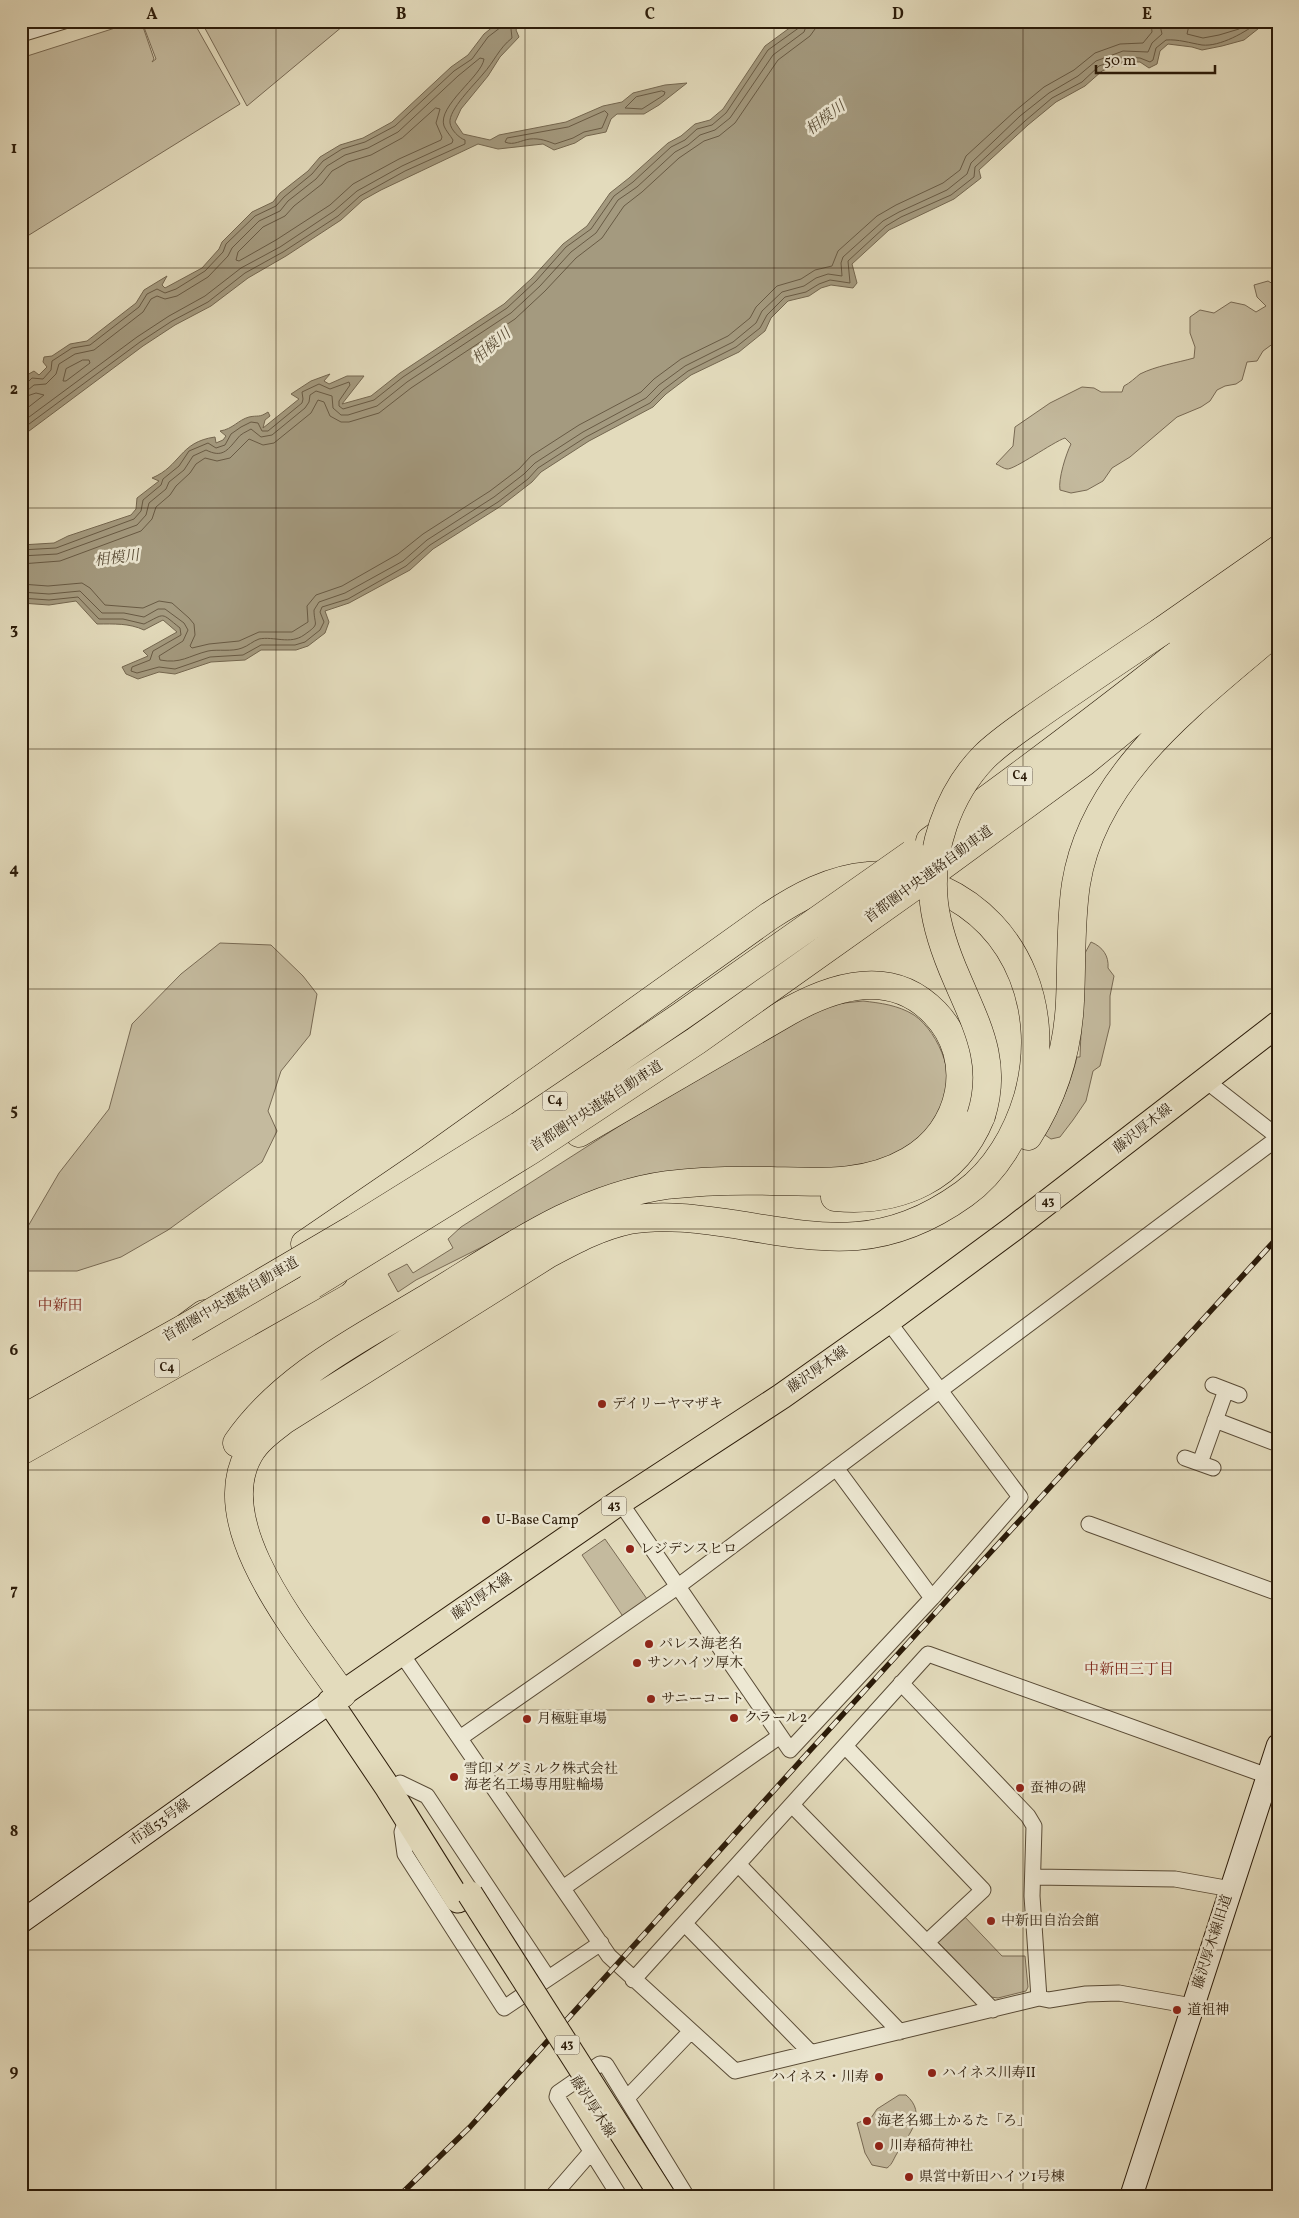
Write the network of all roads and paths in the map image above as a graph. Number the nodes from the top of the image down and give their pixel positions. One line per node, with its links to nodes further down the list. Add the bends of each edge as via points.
1 (64, 21): 2 (street)
2 (21, 34)
3 (1278, 550): 11 (highway, bridge, via 1000,743 972,772 950,807 938,846 934,902 943,943 986,1053 988,1085 981,1116 968,1143 946,1167 900,1192 881,1196 839,1198)
4 (1278, 573): 7 (highway, C4)
5 (1278, 603): 7 (highway, C4)
6 (1278, 629): 12 (highway, via 1169,725 1134,764 1102,808 1076,883 1068,1023 1060,1068 1052,1091 1021,1147 989,1180)
7 (1134, 705): 13 (highway, 首都圏中央連絡自動車道 / C4, bridge, via 1084,762 888,906 696,1041 531,1150); 15 (highway, 首都圏中央連絡自動車道 / C4, bridge, via 1067,741 849,900 535,1115 356,1228)
8 (1278, 1024): 9 (main road, 藤沢厚木線 / 43)
9 (1206, 1080): 10 (street); 14 (main road, 藤沢厚木線 / 43)
10 (1278, 1138): 16 (street)
11 (694, 1182): 13 (highway, bridge, via 851,1181 894,1169 926,1151 939,1138 955,1111 960,1094 960,1059 954,1042 936,1014 908,993 859,985 825,993 789,1010 388,1246); 31 (highway, via 638,1190 562,1218 317,1365 271,1402 232,1450 222,1483 222,1511 229,1538 269,1614)
12 (942, 1209): 15 (highway, bridge, via 982,1178 1018,1127 1031,1086 1036,1040 1030,996 1012,952 994,927 966,903 928,884 889,876 869,876 835,883 786,905); 31 (highway, via 900,1228 846,1237 804,1236 678,1218 629,1220 604,1227 548,1254 263,1436 249,1454 241,1475 238,1497 242,1527 252,1554)
13 (312, 1285): 21 (highway, 首都圏中央連絡自動車道 / C4)
14 (888, 1321): 16 (street); 24 (main road, 藤沢厚木線 / 43, via 782,1396)
15 (185, 1328): 18 (highway, 首都圏中央連絡自動車道 / C4)
16 (940, 1390): 23 (street); 28 (street, via 1020,1497)
17 (1226, 1390): 19 (street)
18 (21, 1420)
19 (1215, 1420): 20 (street); 22 (street, via 1206,1466)
20 (1278, 1444)
21 (21, 1450)
22 (1185, 1458)
23 (836, 1468): 26 (street); 28 (street)
24 (620, 1502): 26 (street); 29 (main road, 藤沢厚木線 / 43)
25 (1089, 1524): 27 (street)
26 (677, 1586): 32 (street); 33 (street)
27 (1278, 1593)
28 (932, 1598): 32 (street, via 790,1750)
29 (401, 1653): 31 (main road, 藤沢厚木線 / 43); 33 (street)
30 (901, 1683): 35 (street); 36 (street, via 928,1654); 41 (street, via 1028,1816 1034,1826)
31 (336, 1698): 37 (main road, 藤沢厚木線 / 43); 39 (main road, 藤沢厚木線 / 43); 45 (street, 市道53号線)
32 (780, 1736): 42 (street)
33 (460, 1738): 42 (street)
34 (1278, 1745): 36 (street, 藤沢厚木線旧道)
35 (845, 1746): 38 (street); 47 (street, via 983,1890)
36 (1268, 1776): 43 (street, 藤沢厚木線旧道)
37 (400, 1783): 44 (main road, 藤沢厚木線 / 43); 49 (street, via 427,1796)
38 (792, 1805): 40 (street); 47 (street)
39 (407, 1818): 44 (main road, 藤沢厚木線 / 43); 49 (street, via 402,1832 405,1854 504,2008)
40 (739, 1865): 46 (street); 55 (street)
41 (1033, 1877): 43 (street, via 1176,1879); 51 (street)
42 (563, 1888): 48 (street)
43 (1231, 1889): 52 (street, 藤沢厚木線旧道)
44 (464, 1897): 61 (main road, 藤沢厚木線 / 43); 62 (main road, 藤沢厚木線 / 43, bridge)
45 (21, 1922)
46 (685, 1924): 50 (street); 56 (street)
47 (926, 1942): 53 (street)
48 (601, 1943): 49 (street); 50 (street)
49 (548, 1978)
50 (633, 1980): 54 (street)
51 (1039, 1998): 52 (street, via 1049,2000 1119,1993); 53 (street)
52 (1192, 2006): 64 (street, 藤沢厚木線旧道)
53 (993, 2010): 55 (street)
54 (691, 2031): 56 (street, via 735,2071); 57 (street)
55 (900, 2032): 56 (street)
56 (810, 2053)
57 (627, 2098): 58 (street, via 606,2065 600,2064 558,2093 557,2097); 63 (street)
58 (591, 2152): 59 (street); 60 (street)
59 (552, 2197)
60 (620, 2197)
61 (650, 2197)
62 (663, 2197)
63 (687, 2197)
64 (1131, 2197)

